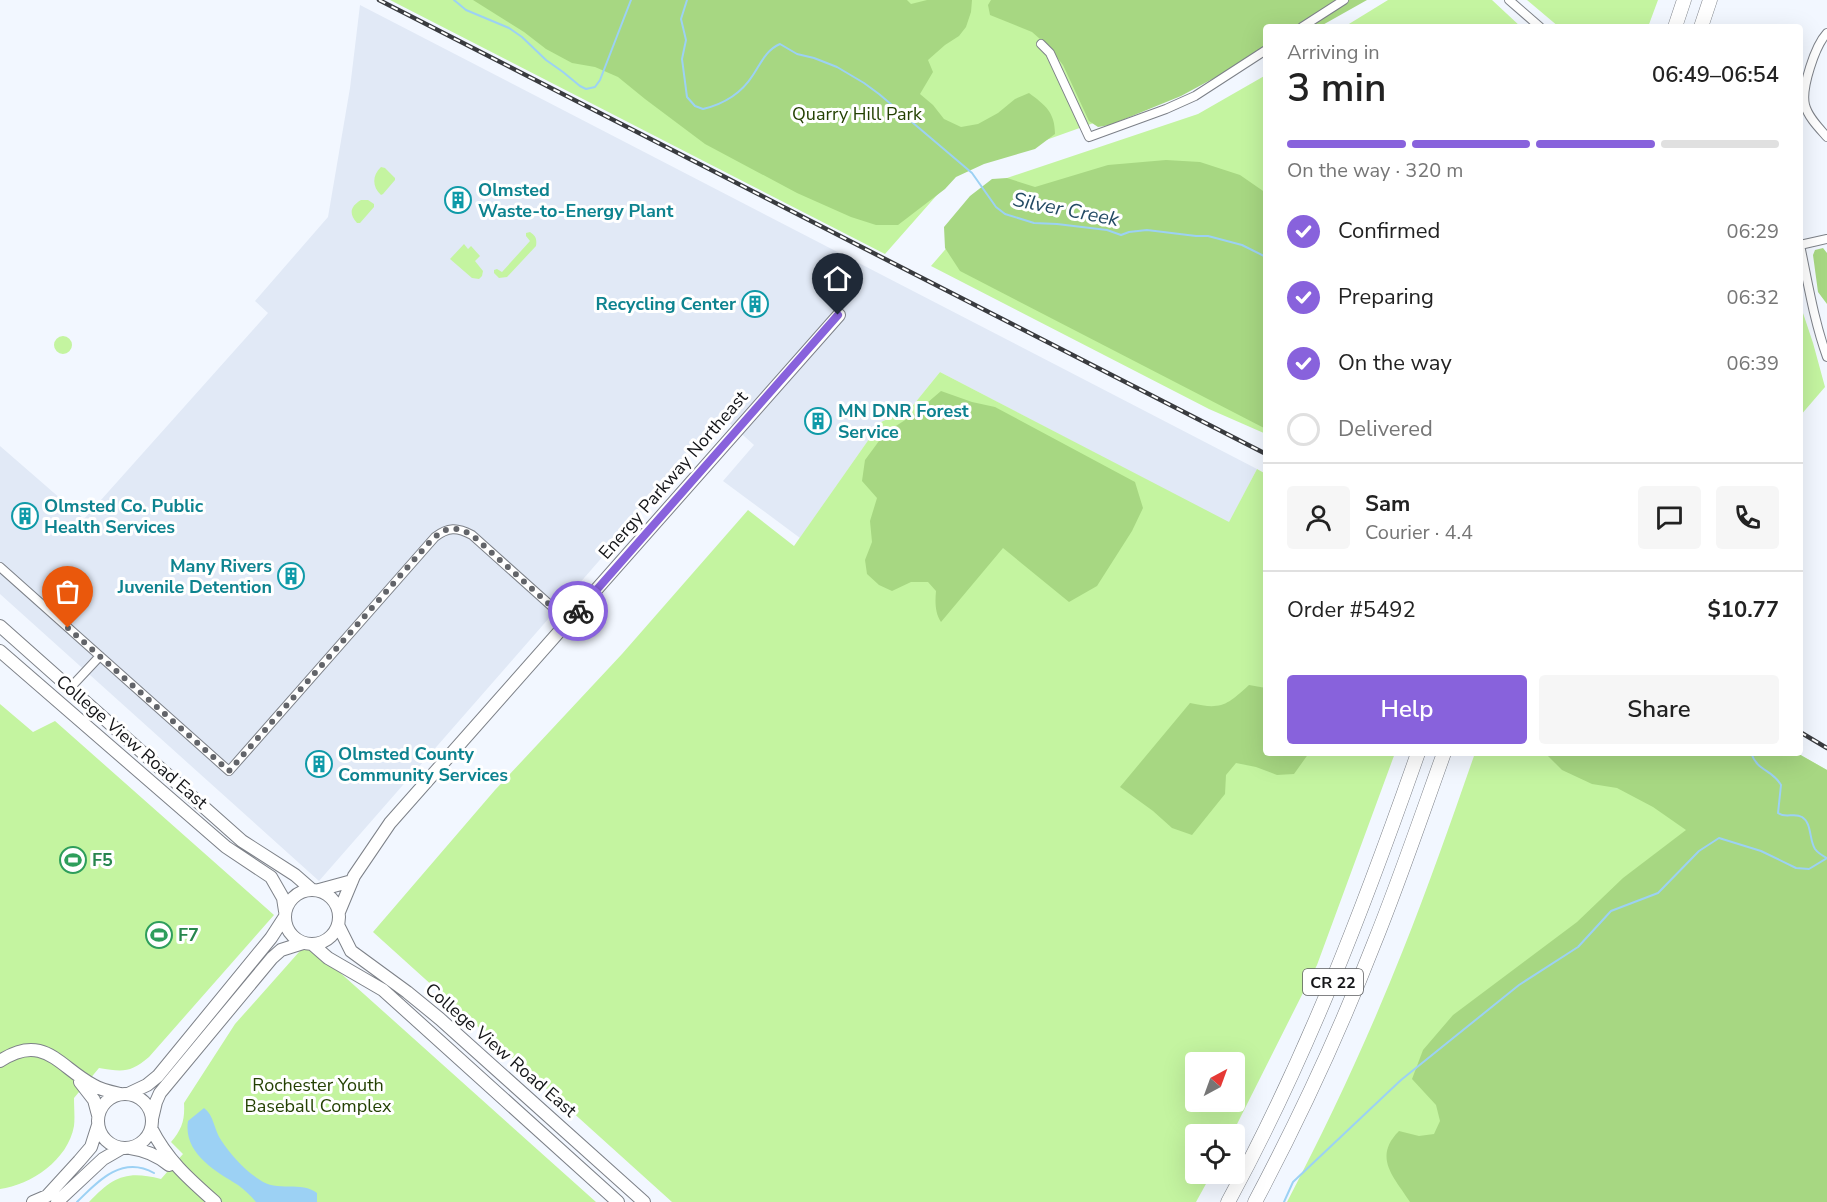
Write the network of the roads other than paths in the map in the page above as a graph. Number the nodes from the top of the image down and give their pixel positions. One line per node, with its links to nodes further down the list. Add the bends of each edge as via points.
1 (1344, 0): 5 (street)
2 (1509, 0): 6 (street)
3 (1684, 0): 7 (main road)
4 (1710, 0): 8 (main road)
5 (1307, 24)
6 (1537, 24)
7 (1676, 24)
8 (1702, 24)
9 (1827, 33): 12 (street, via 1804,89 1805,106)
10 (1041, 44): 11 (street, via 1050,53 1089,137 1195,96)
11 (1263, 52)
12 (1827, 137)
13 (1827, 239): 14 (street)
14 (1803, 244)
15 (1803, 260): 17 (street)
16 (838, 315): 19 (street, Energy Parkway Northeast)
17 (1827, 357)
18 (0, 567): 22 (street)
19 (568, 621): 22 (street, via 472,535 455,528 442,531 229,771); 26 (street, Energy Parkway Northeast, via 390,823)
20 (0, 626): 23 (street, College View Road East)
21 (0, 651): 29 (street, College View Road East, via 226,847 271,877 283,898)
22 (100, 656): 23 (street)
23 (70, 688): 27 (street, College View Road East, via 242,841)
24 (1417, 756): 44 (main road, CR 22, via 1331,986 1263,1136)
25 (1443, 756): 45 (main road, CR 22, via 1352,997)
26 (352, 881): 27 (street); 28 (street, Energy Parkway Northeast)
27 (315, 890): 28 (street, via 328,895); 29 (street, via 299,892 287,905)
28 (339, 912): 30 (street)
29 (285, 914): 31 (street, via 290,933); 34 (street, via 271,938 158,1076)
30 (338, 925): 31 (street, via 328,939); 43 (street, College View Road East, via 351,951 440,1019)
31 (308, 944): 36 (street, via 281,950 272,958 160,1093); 42 (street, College View Road East, via 382,990)
32 (0, 1061): 33 (street, via 24,1050 50,1054)
33 (64, 1063): 34 (street, via 92,1084); 35 (street, via 88,1090)
34 (124, 1094): 35 (street, via 106,1101); 36 (street, via 144,1102 150,1110)
35 (98, 1120): 37 (street, via 101,1135); 39 (street, via 91,1147 47,1196)
36 (151, 1124): 37 (street, via 142,1142); 38 (street, via 165,1153)
37 (126, 1148): 38 (street, via 156,1155); 40 (street, via 103,1159)
38 (186, 1176): 41 (street)
39 (33, 1202)
40 (57, 1202)
41 (215, 1202)
42 (618, 1202)
43 (644, 1202)
44 (1228, 1202)
45 (1255, 1202)

